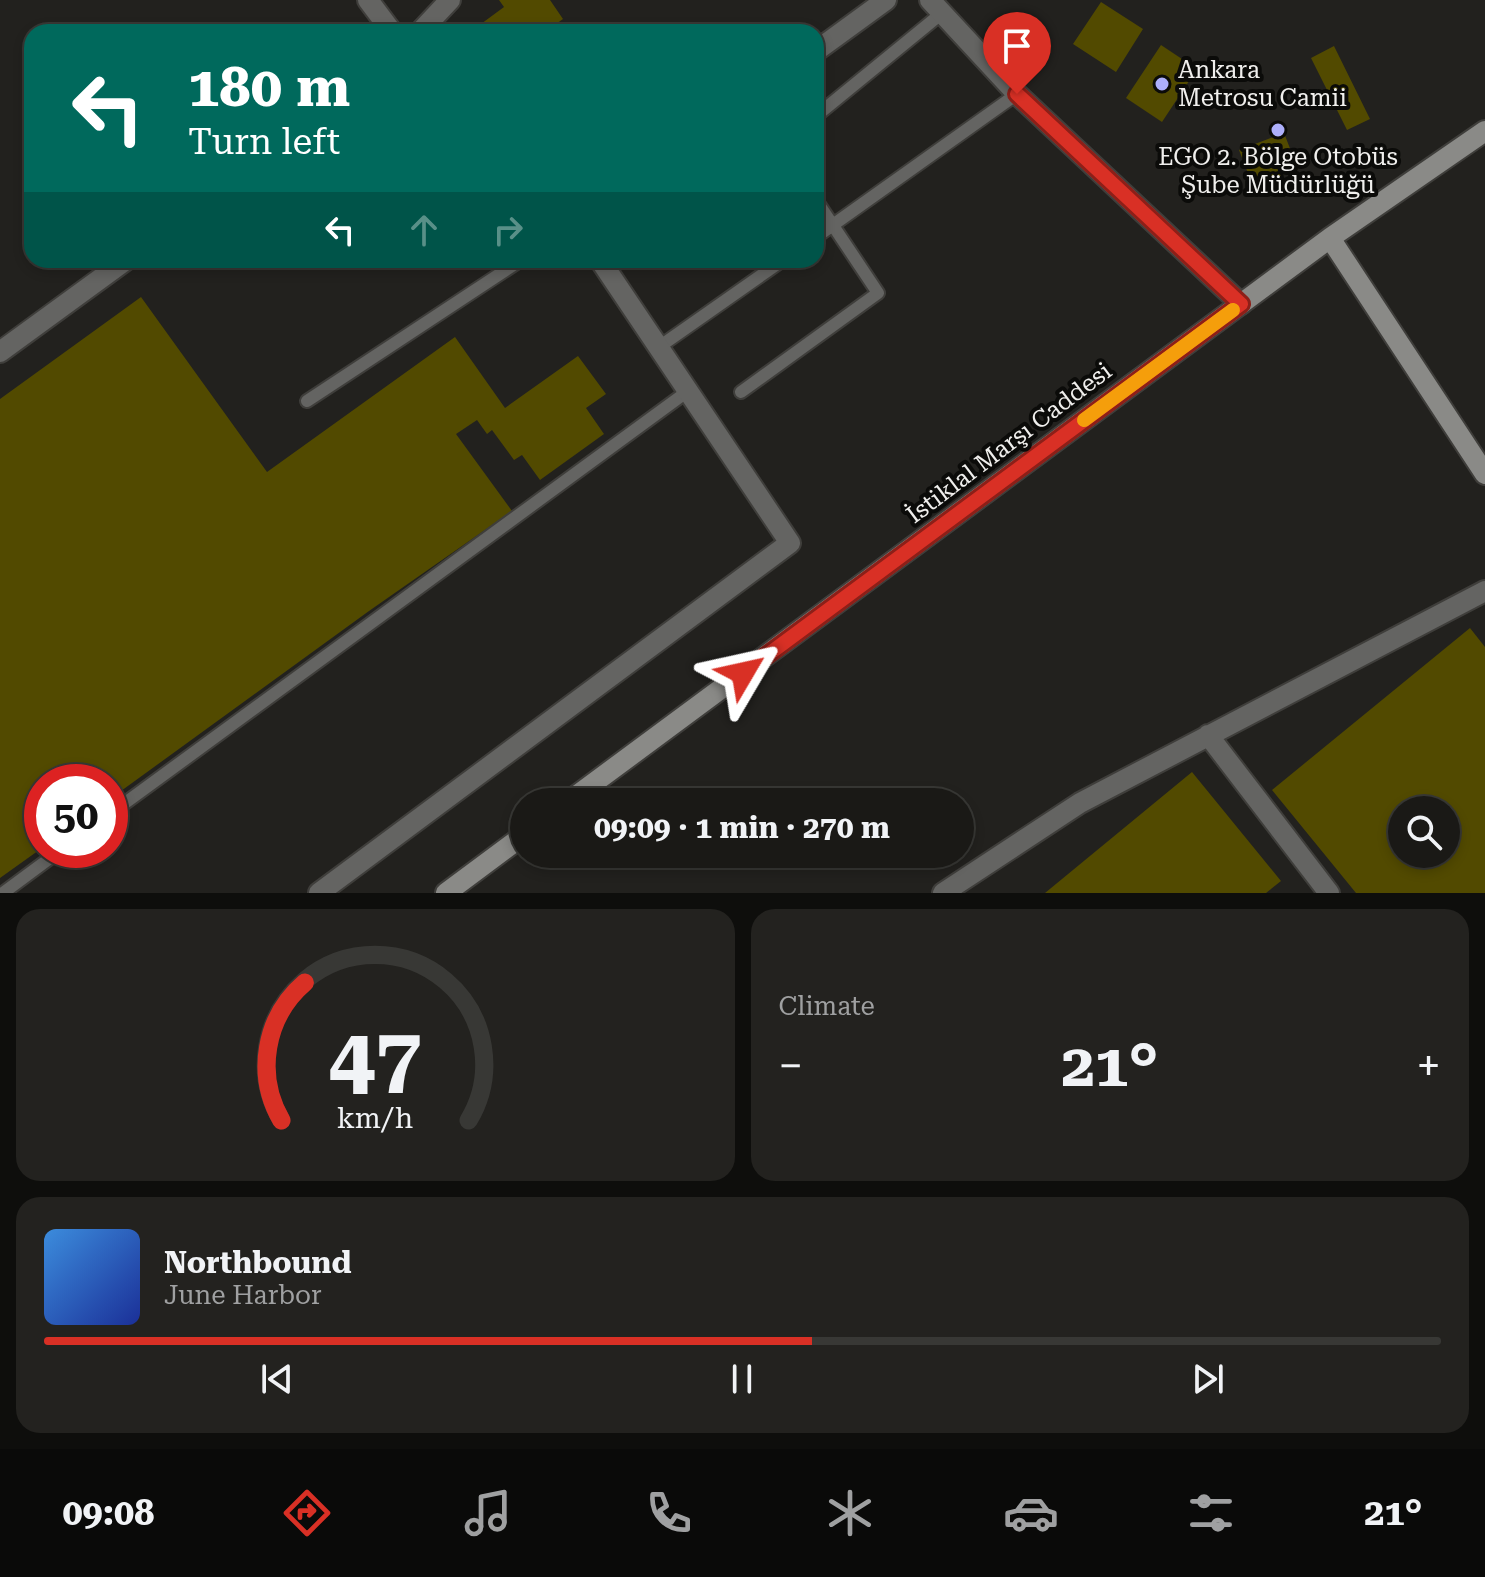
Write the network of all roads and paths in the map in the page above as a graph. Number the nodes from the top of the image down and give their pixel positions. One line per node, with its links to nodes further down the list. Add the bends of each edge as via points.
1 (368, 0): 5 (street)
2 (450, 0): 6 (street)
3 (886, 0): 7 (street)
4 (936, 6): 8 (street); 9 (lane)
5 (386, 24)
6 (428, 24)
7 (824, 45)
8 (1017, 94): 12 (lane); 19 (street)
9 (824, 109)
10 (1485, 131): 14 (main road, İstiklal Marşı Caddesi)
11 (824, 212): 12 (lane)
12 (832, 225): 13 (lane); 23 (lane, via 878,293)
13 (824, 231)
14 (1330, 238): 19 (main road, İstiklal Marşı Caddesi); 25 (main road)
15 (115, 268): 21 (street)
16 (509, 268): 24 (lane)
17 (605, 268): 20 (street)
18 (772, 268): 20 (lane)
19 (1241, 304): 28 (main road, İstiklal Marşı Caddesi)
20 (659, 347): 22 (street)
21 (0, 352)
22 (688, 391): 29 (lane); 33 (street, via 790,543)
23 (741, 392)
24 (307, 401)
25 (1485, 474)
26 (1485, 591): 27 (street)
27 (1208, 735): 35 (street, via 1080,803); 36 (street)
28 (587, 788)
29 (128, 801)
30 (510, 845): 34 (main road)
31 (37, 868): 32 (lane)
32 (3, 893)
33 (319, 893)
34 (446, 893)
35 (943, 893)
36 (1329, 893)

